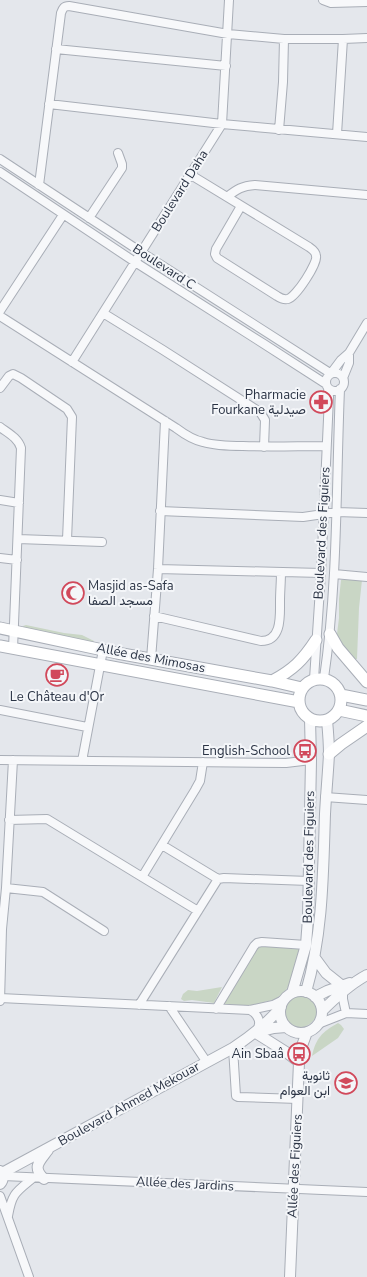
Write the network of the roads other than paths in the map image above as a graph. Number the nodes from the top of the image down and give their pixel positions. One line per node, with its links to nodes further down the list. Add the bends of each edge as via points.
1 (229, 0): 4 (street, Boulevard Daha)
2 (323, 0): 3 (street, via 330,3)
3 (367, 2)
4 (228, 34): 6 (street); 8 (street, via 69,6 61,12); 9 (street, Boulevard Daha)
5 (367, 38): 7 (street)
6 (284, 39): 7 (street); 12 (street)
7 (342, 39): 13 (street)
8 (56, 49): 9 (street); 10 (street)
9 (226, 66): 11 (street, Boulevard Daha)
10 (49, 104): 11 (street); 19 (street)
11 (222, 124): 12 (street); 18 (street, Boulevard Daha)
12 (279, 130): 13 (street)
13 (337, 134): 14 (street)
14 (367, 137)
15 (118, 153): 24 (street, via 122,168)
16 (0, 159): 19 (street, Boulevard C)
17 (0, 172): 23 (street, Boulevard C)
18 (191, 175): 21 (street); 25 (street, Boulevard Daha)
19 (39, 185): 24 (street, Boulevard C)
20 (367, 195): 21 (street, via 255,185 237,189)
21 (227, 197): 22 (street)
22 (241, 206): 22 (street, via 216,249 216,258 276,296 290,298 315,264 316,254 309,246)
23 (63, 215): 26 (street, Boulevard C); 27 (street)
24 (89, 218): 25 (street, Boulevard C)
25 (141, 252): 26 (street, Boulevard Daha); 33 (street, Boulevard C)
26 (135, 262): 28 (street, Boulevard Daha); 35 (street, Boulevard C)
27 (0, 311)
28 (103, 313): 32 (street, Boulevard Daha); 41 (street, via 260,412 265,420)
29 (0, 316): 32 (street)
30 (367, 323): 31 (street)
31 (349, 353): 33 (street); 34 (street, via 349,363)
32 (72, 362): 38 (street)
33 (331, 373): 34 (street, via 339,373); 35 (street, via 326,378)
34 (343, 378): 37 (street, via 344,384)
35 (327, 386): 37 (street, via 334,391); 40 (street, Boulevard des Figuiers)
36 (0, 388): 49 (street, via 9,376 15,375 67,409 72,416)
37 (340, 389): 45 (street, Boulevard des Figuiers)
38 (165, 421): 41 (street, via 202,442); 44 (street)
39 (0, 427): 43 (street, via 16,438 21,448)
40 (326, 446): 41 (street); 47 (street, Boulevard des Figuiers)
41 (264, 447)
42 (0, 500): 43 (street)
43 (18, 503): 48 (street)
44 (160, 511): 47 (street, via 292,517); 53 (street)
45 (337, 512): 46 (street); 47 (street); 56 (street, Boulevard des Figuiers)
46 (367, 513)
47 (323, 514): 55 (street, Boulevard des Figuiers)
48 (18, 539): 49 (street); 52 (street)
49 (67, 540): 50 (street)
50 (102, 542)
51 (0, 558): 52 (street)
52 (16, 560): 60 (street)
53 (158, 569): 54 (street); 58 (street)
54 (281, 572): 55 (street); 58 (street, via 279,626 274,636 266,641)
55 (321, 573): 62 (street, Boulevard des Figuiers)
56 (334, 574): 57 (street); 61 (street, Boulevard des Figuiers)
57 (367, 577)
58 (154, 616): 66 (street)
59 (0, 628): 60 (main road, Allée des Mimosas)
60 (14, 631): 64 (street); 65 (main road, Allée des Mimosas)
61 (330, 634): 68 (street, Boulevard des Figuiers); 70 (main road, via 338,648)
62 (316, 640): 68 (street, Boulevard des Figuiers); 69 (main road, via 296,666)
63 (0, 646): 64 (main road, Allée des Mimosas)
64 (13, 649): 67 (main road, Allée des Mimosas)
65 (103, 650): 66 (main road, Allée des Mimosas); 67 (street)
66 (151, 659): 69 (main road, Allée des Mimosas)
67 (100, 666): 74 (main road, Allée des Mimosas); 81 (street)
68 (319, 679): 71 (main road); 72 (main road, via 330,680 336,684)
69 (272, 681): 71 (main road, Allée des Mimosas)
70 (367, 682)
71 (302, 688): 74 (main road)
72 (341, 696): 73 (main road); 76 (main road)
73 (367, 700)
74 (299, 702): 78 (main road, via 301,709)
75 (0, 710): 81 (street)
76 (339, 710): 77 (main road); 79 (main road)
77 (367, 716)
78 (310, 719): 79 (main road); 85 (street, Boulevard des Figuiers)
79 (327, 720): 82 (street, Boulevard des Figuiers)
80 (367, 726): 82 (main road)
81 (87, 727): 86 (street)
82 (328, 754): 88 (street, Boulevard des Figuiers)
83 (0, 760): 84 (street)
84 (13, 760): 86 (street); 90 (street)
85 (311, 760): 87 (street, via 286,763); 94 (street, Boulevard des Figuiers)
86 (82, 761): 87 (street)
87 (203, 762): 91 (street, via 200,781)
88 (326, 798): 89 (street); 100 (street, Boulevard des Figuiers, via 321,918)
89 (367, 800)
90 (10, 820): 92 (street, via 47,819); 95 (street)
91 (162, 845): 92 (street); 93 (street)
92 (142, 876): 96 (street)
93 (218, 879): 94 (street); 96 (street)
94 (310, 881): 99 (street, Boulevard des Figuiers)
95 (6, 888): 97 (street); 98 (street, via 43,892)
96 (198, 911): 107 (street)
97 (1, 929): 105 (street)
98 (104, 931)
99 (306, 945): 106 (street, Boulevard des Figuiers); 109 (street, via 257,943)
100 (315, 958): 102 (street); 103 (street, Boulevard des Figuiers)
101 (367, 975): 102 (street)
102 (342, 988): 104 (street); 111 (street); 112 (street)
103 (306, 992): 104 (street); 106 (street, via 296,992)
104 (315, 997): 111 (street)
105 (0, 999): 107 (street)
106 (286, 1000): 110 (street); 115 (street, via 281,1018); 117 (street, Boulevard Ahmed Mekouar)
107 (138, 1005): 108 (street)
108 (169, 1006): 109 (street); 120 (street)
109 (216, 1009): 110 (street)
110 (250, 1010): 117 (street, via 258,1017 259,1028)
111 (322, 1011): 114 (street)
112 (346, 1013): 113 (street); 114 (street)
113 (367, 1014)
114 (318, 1024): 116 (street)
115 (289, 1029): 116 (street, via 300,1033); 117 (street, Boulevard Ahmed Mekouar, via 274,1028); 119 (street, Allée des Figuiers, via 295,1037)
116 (307, 1032): 119 (street, Allée des Figuiers)
117 (256, 1033): 118 (street, Boulevard Ahmed Mekouar); 119 (street)
118 (233, 1048): 120 (street, Boulevard Ahmed Mekouar); 121 (street, via 236,1096)
119 (299, 1058): 121 (street, Allée des Figuiers)
120 (206, 1062): 122 (street, Boulevard Ahmed Mekouar)
121 (298, 1099): 126 (street, Allée des Figuiers)
122 (49, 1149): 123 (street, Boulevard Ahmed Mekouar); 125 (street, via 37,1168 38,1174)
123 (1, 1176): 124 (street, Allée des Jardins)
124 (33, 1178): 125 (street, Allée des Jardins); 129 (street, via 14,1195 10,1202)
125 (44, 1179): 126 (street, Allée des Jardins)
126 (294, 1189): 127 (street, Allée des Jardins); 131 (street, Allée des Figuiers)
127 (367, 1192)
128 (0, 1196): 129 (street)
129 (8, 1217): 130 (street)
130 (29, 1277)
131 (290, 1277)

